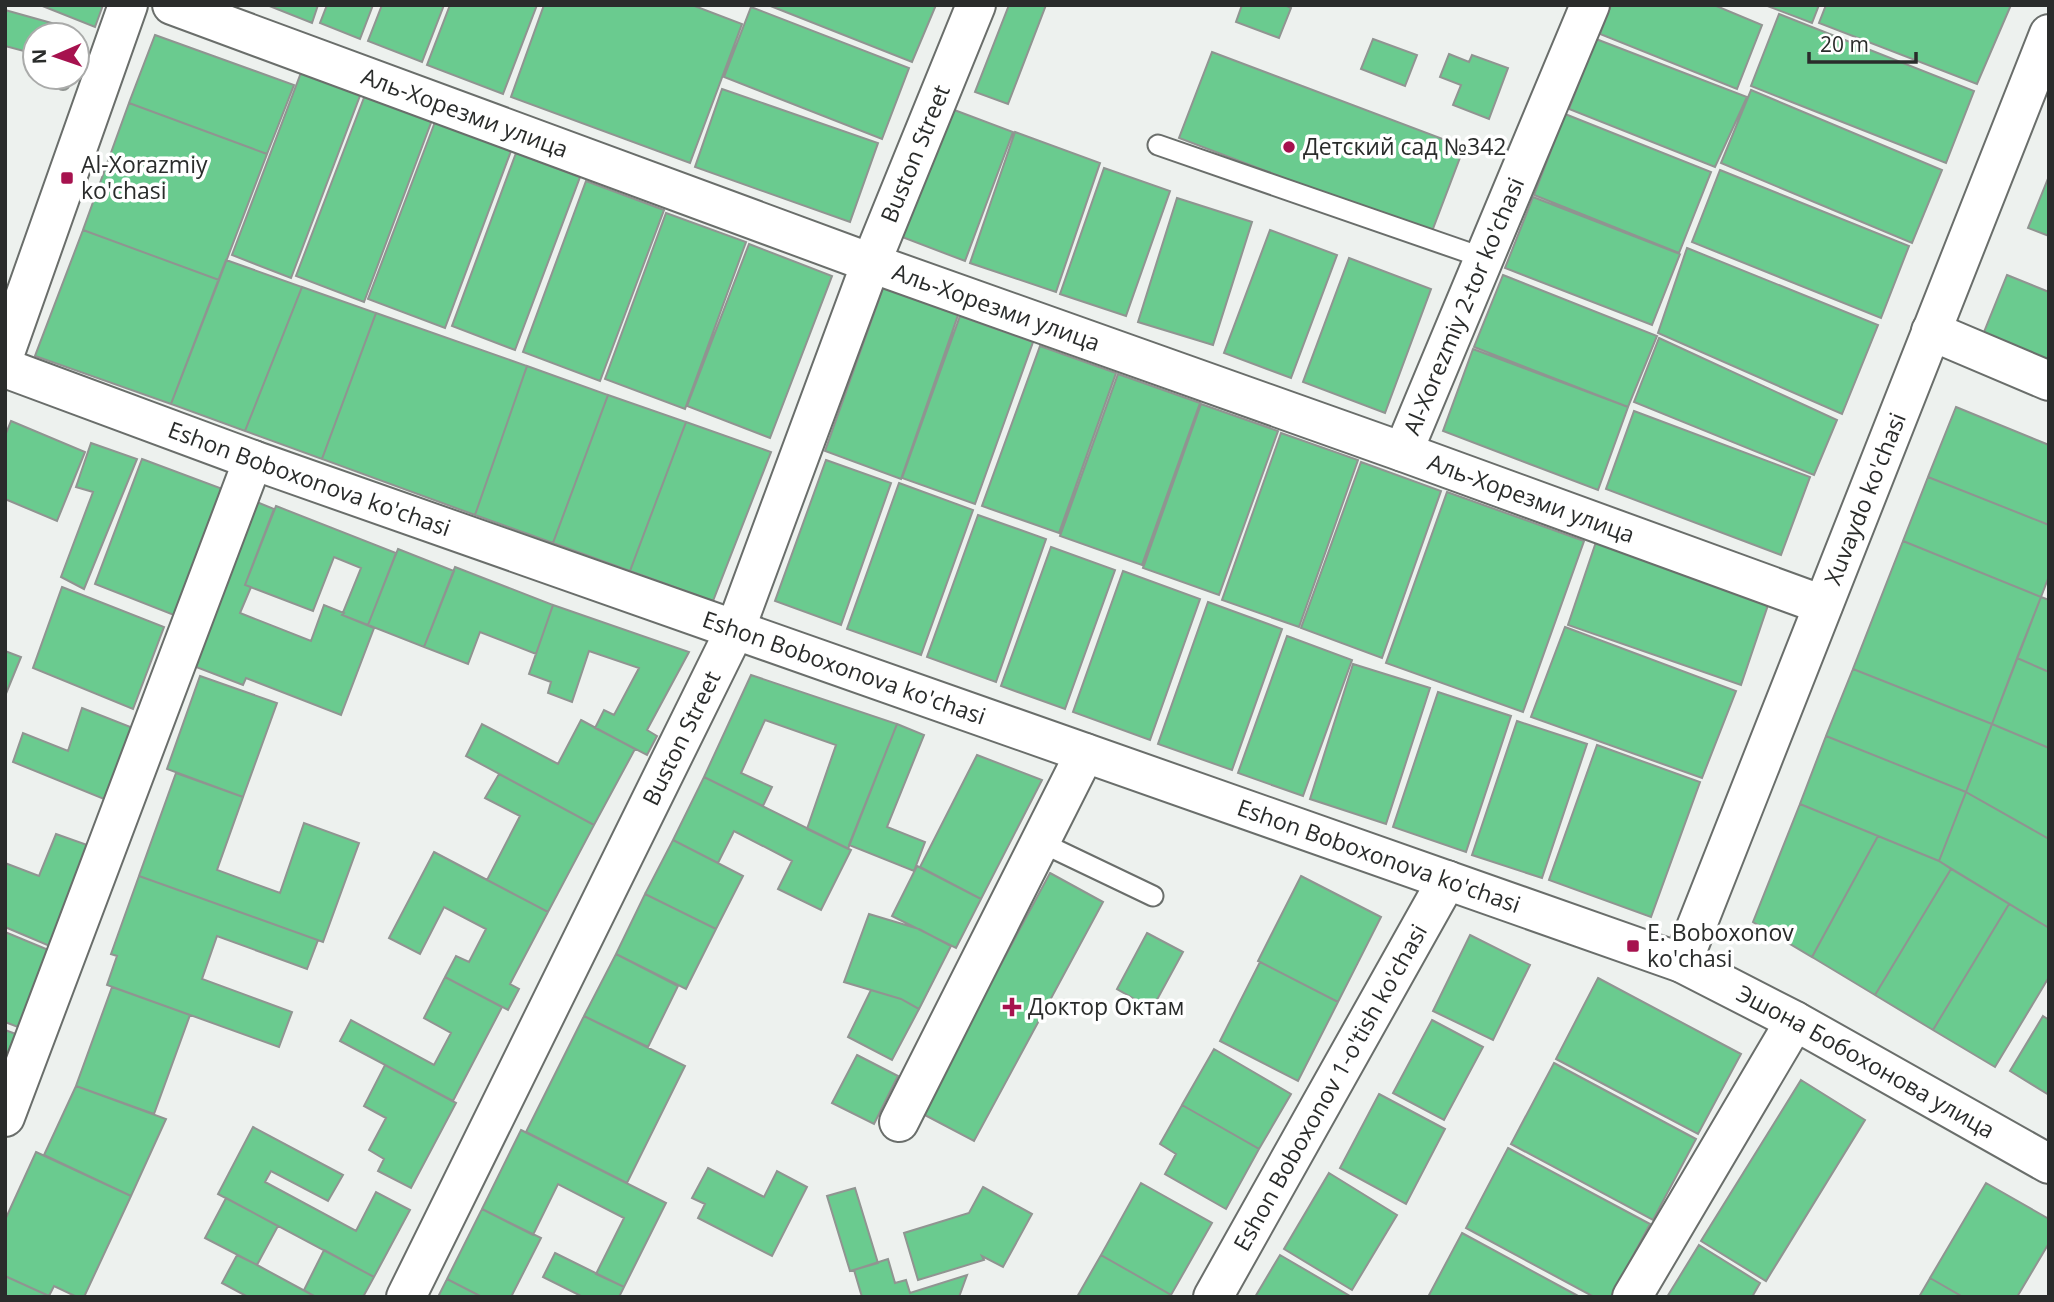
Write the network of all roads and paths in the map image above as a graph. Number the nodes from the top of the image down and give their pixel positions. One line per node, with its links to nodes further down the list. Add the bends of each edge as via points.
1 (128, 5): 10 (street)
2 (172, 5): 8 (street, Аль-Хорезми улица)
3 (976, 5): 8 (street, Buston Street)
4 (1590, 5): 7 (street, Al-Xorezmiy 2-tor ko'chasi)
5 (2049, 34): 9 (street, Xuvaydo ko'chasi)
6 (1158, 145): 7 (lane)
7 (1484, 258): 13 (street, Al-Xorezmiy 2-tor ko'chasi)
8 (871, 263): 13 (street, Аль-Хорезми улица); 16 (street, Buston Street)
9 (1931, 331): 12 (street); 15 (street, Xuvaydo ko'chasi)
10 (5, 353)
11 (5, 368): 14 (street, Eshon Boboxonova ko'chasi)
12 (2049, 381)
13 (1403, 452): 15 (street, Аль-Хорезми улица)
14 (253, 460): 16 (street, Eshon Boboxonova ko'chasi); 23 (street)
15 (1824, 605): 21 (street, Xuvaydo ko'chasi)
16 (735, 630): 17 (street, Eshon Boboxonova ko'chasi); 26 (street, Buston Street)
17 (1085, 753): 18 (street); 19 (street, Eshon Boboxonova ko'chasi)
18 (1040, 842): 20 (lane); 24 (street)
19 (1447, 880): 21 (street, Eshon Boboxonova ko'chasi); 27 (street, Eshon Boboxonov 1-o'tish ko'chasi)
20 (1153, 896)
21 (1682, 963): 22 (street, Эшона Бобохонова улица)
22 (1795, 1021): 25 (street, Эшона Бобохонова улица); 28 (street)
23 (5, 1117)
24 (899, 1122)
25 (2049, 1164)
26 (406, 1297)
27 (1213, 1297)
28 (1632, 1297)

